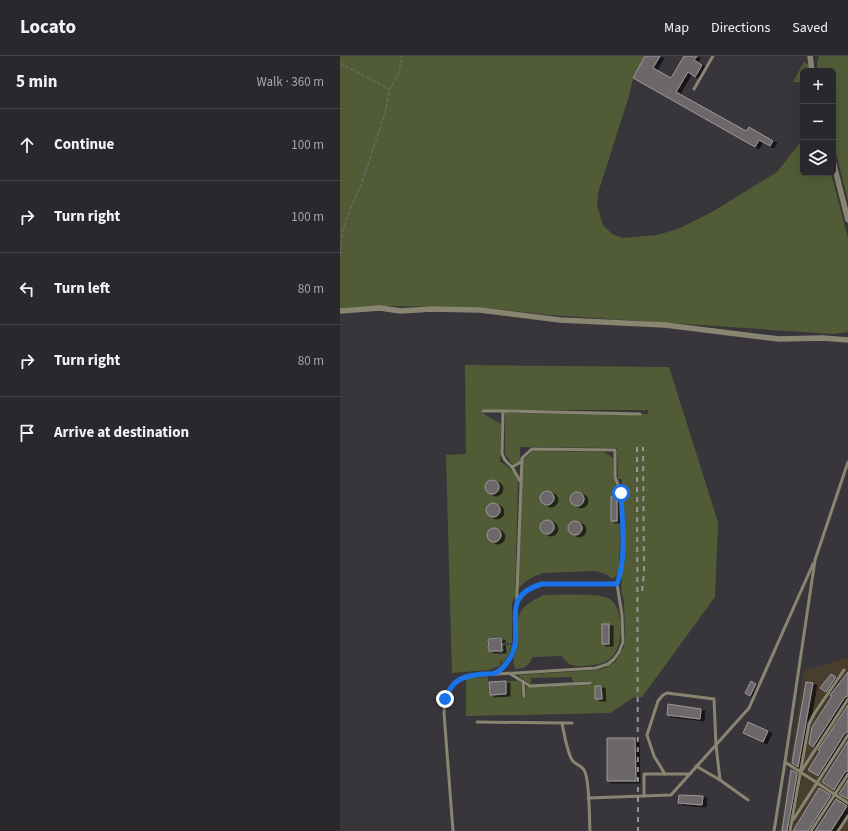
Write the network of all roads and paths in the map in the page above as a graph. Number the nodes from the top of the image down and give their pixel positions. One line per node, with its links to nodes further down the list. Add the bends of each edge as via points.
1 (402, 56): 7 (path, via 399,73)
2 (713, 56): 6 (lane)
3 (810, 56): 5 (street)
4 (340, 63): 7 (path)
5 (812, 68)
6 (694, 89)
7 (389, 90): 10 (path, via 386,110 365,174 343,228)
8 (836, 173): 9 (street)
9 (848, 220)
10 (340, 256)
11 (340, 311): 12 (street, via 380,308 480,310 560,320 665,325 779,339)
12 (848, 340)
13 (483, 411): 14 (lane)
14 (503, 412): 15 (lane); 18 (lane, via 502,454)
15 (640, 414)
16 (521, 462): 18 (lane); 19 (lane); 21 (lane, via 532,449 615,450 615,477 621,493 623,534 621,574)
17 (848, 462): 20 (lane)
18 (512, 466): 19 (lane)
19 (520, 481): 22 (lane)
20 (815, 560): 38 (lane, via 749,708); 39 (lane)
21 (617, 584): 22 (lane, via 542,584 525,591); 29 (lane, via 623,642 611,662 587,669)
22 (516, 606): 24 (lane)
23 (502, 644): 24 (path); 25 (path); 25 (path, via 502,638 488,638 488,652)
24 (515, 644): 26 (lane, via 511,656)
25 (501, 652): 26 (path)
26 (502, 668): 28 (lane)
27 (844, 670): 41 (lane, via 811,720)
28 (495, 673): 29 (lane); 54 (lane, via 465,676 454,684 445,699)
29 (509, 673): 30 (lane)
30 (523, 682): 31 (lane, via 530,686); 32 (lane)
31 (590, 683)
32 (524, 696)
33 (848, 699): 41 (lane)
34 (477, 722): 35 (lane)
35 (562, 723): 36 (lane); 49 (lane, via 571,758 585,770)
36 (572, 723)
37 (848, 736): 46 (lane)
38 (716, 745): 40 (lane); 42 (lane, via 714,699 667,693 663,695 658,701 647,735 654,756); 45 (lane)
39 (785, 762): 41 (lane); 56 (lane)
40 (696, 766): 43 (lane); 45 (lane)
41 (801, 772): 46 (lane); 53 (lane)
42 (665, 774): 43 (lane); 48 (lane, via 644,774)
43 (690, 774): 48 (lane, via 671,795)
44 (848, 774): 47 (lane)
45 (720, 780): 50 (lane)
46 (817, 783): 47 (lane); 53 (lane)
47 (835, 794): 51 (lane); 58 (lane)
48 (644, 796): 49 (lane)
49 (588, 798): 55 (lane)
50 (748, 800)
51 (848, 803)
52 (848, 816): 59 (lane)
53 (792, 822): 57 (lane)
54 (453, 831)
55 (590, 831)
56 (774, 831)
57 (790, 831)
58 (811, 831)
59 (838, 831)

